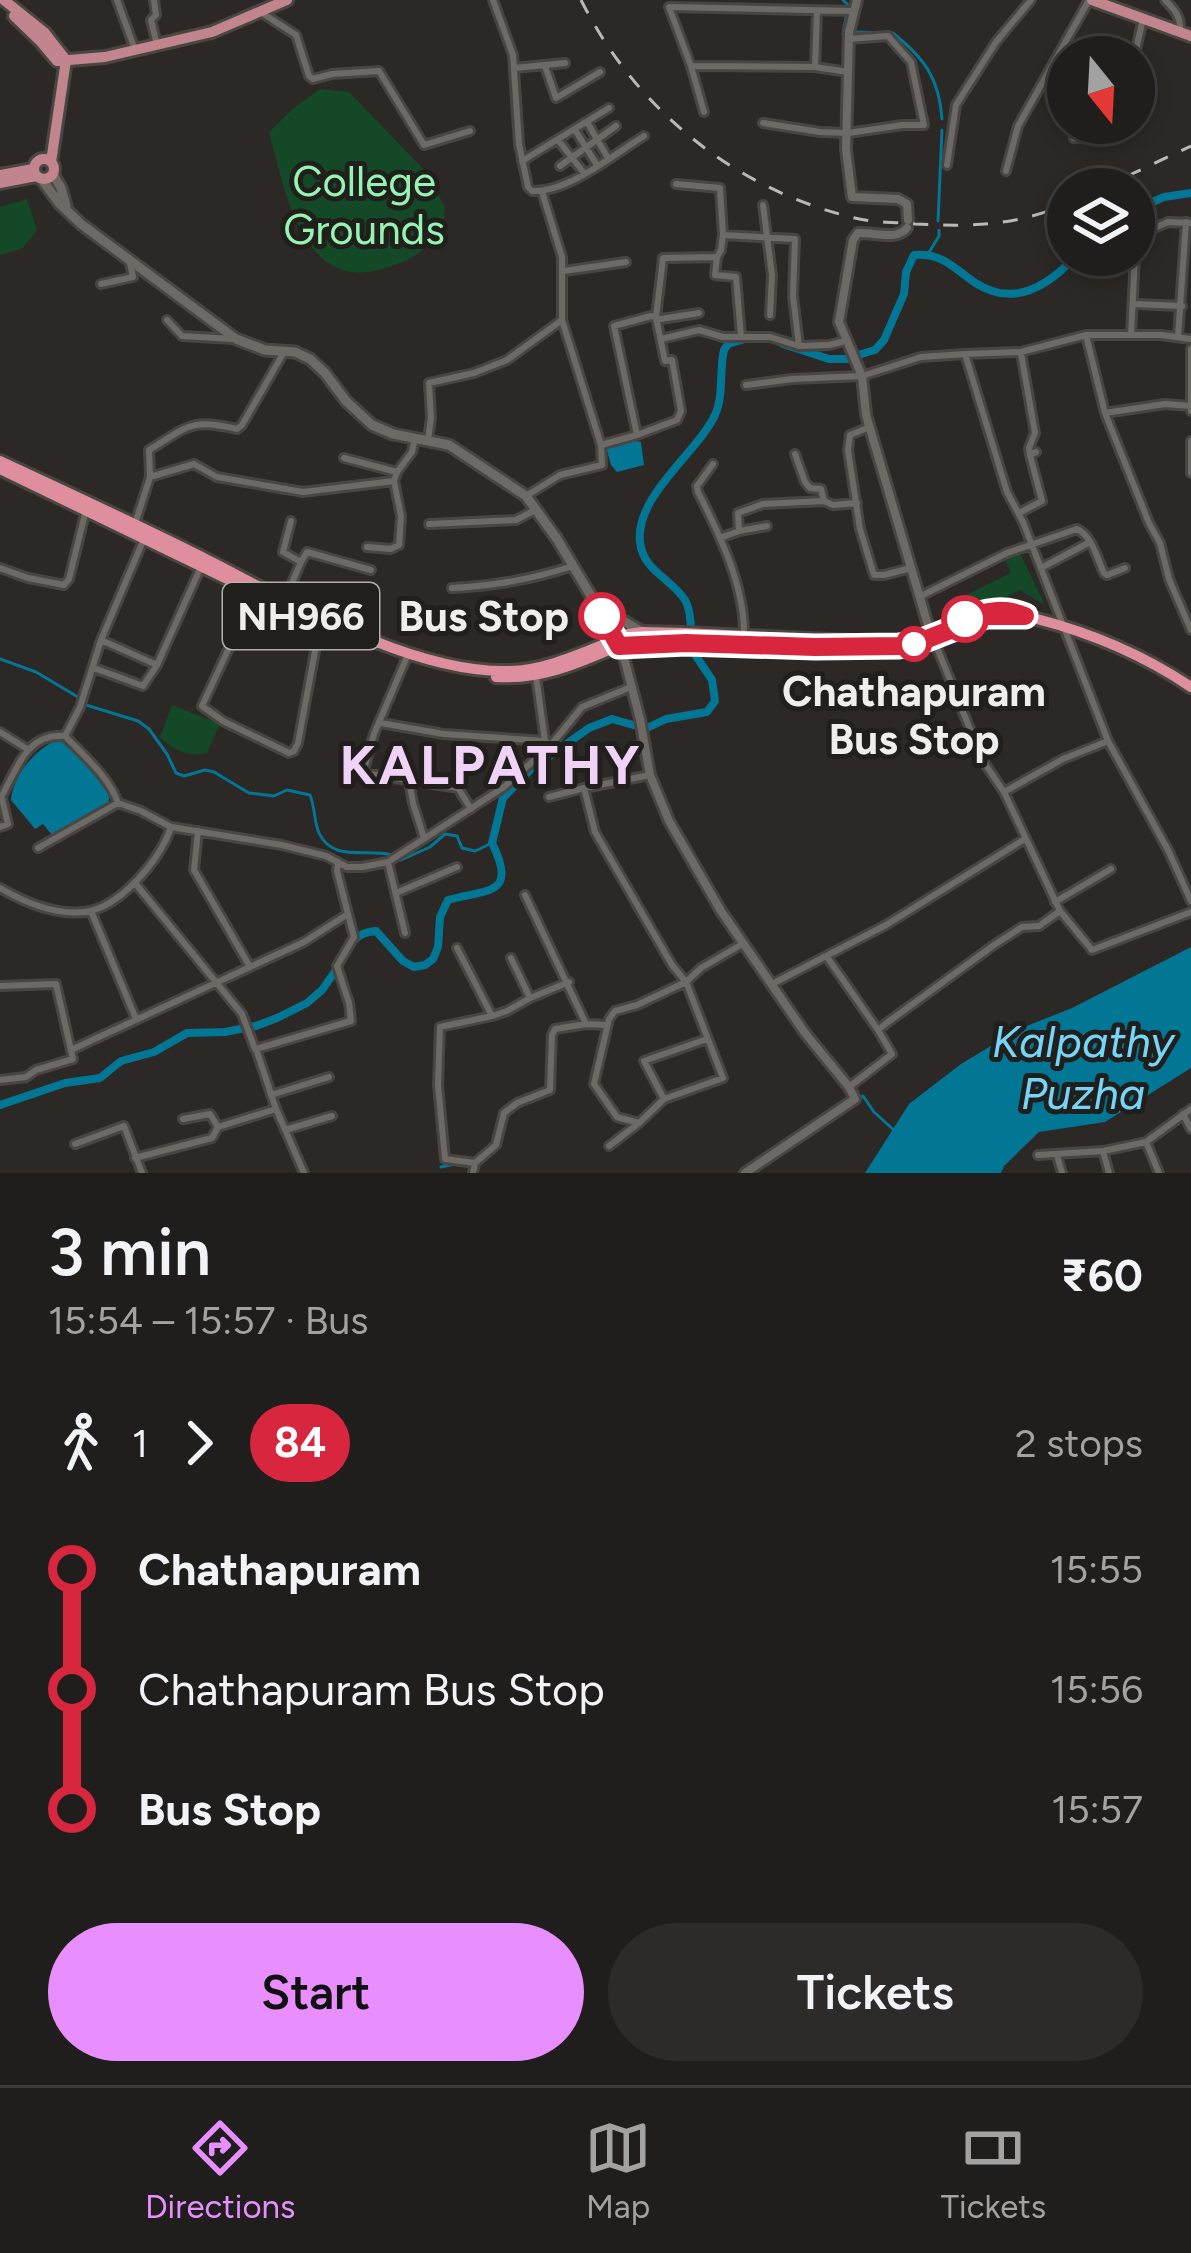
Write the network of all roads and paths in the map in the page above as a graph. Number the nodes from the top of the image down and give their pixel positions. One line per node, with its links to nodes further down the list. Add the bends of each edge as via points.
1 (117, 0): 18 (street)
2 (154, 0): 17 (street)
3 (287, 0): 11 (main road)
4 (493, 0): 23 (street)
5 (1031, 0): 43 (street, via 956,105)
6 (1090, 0): 13 (main road); 46 (street, via 1018,127)
7 (1165, 0): 14 (street)
8 (2, 2): 19 (main road, via 45,33)
9 (668, 3): 12 (street); 22 (street)
10 (856, 5): 12 (street); 16 (street)
11 (261, 11): 17 (main road); 33 (street, via 296,35 313,79 379,71 424,145)
12 (817, 12): 24 (street)
13 (1143, 19): 14 (main road); 15 (street)
14 (1186, 34)
15 (1139, 36)
16 (848, 39): 26 (street); 34 (street, via 888,36 911,62 924,125)
17 (157, 45): 18 (main road)
18 (135, 50): 19 (main road)
19 (62, 60): 45 (main road)
20 (565, 63): 21 (street)
21 (545, 66): 23 (street); 25 (street, via 556,98)
22 (691, 66): 24 (street); 28 (street)
23 (515, 68): 41 (street)
24 (815, 68): 26 (street)
25 (600, 72)
26 (848, 72): 34 (street)
27 (609, 108): 29 (street)
28 (704, 112)
29 (587, 122): 32 (street); 37 (street)
30 (763, 123): 34 (street)
31 (616, 126): 37 (street)
32 (575, 130): 36 (street); 38 (street)
33 (470, 131)
34 (848, 133): 76 (street, via 852,197 898,199 907,204 908,224 903,233 862,232 854,240 839,322)
35 (644, 136): 40 (street)
36 (558, 140): 39 (street); 41 (street)
37 (597, 140): 38 (street); 40 (street)
38 (586, 148): 39 (street); 42 (street)
39 (572, 158): 44 (street); 47 (street)
40 (608, 158): 42 (street)
41 (522, 161): 50 (street, via 528,187)
42 (597, 165): 47 (street)
43 (947, 165)
44 (560, 166)
45 (43, 170): 48 (main road); 57 (main road, via 68,212)
46 (1006, 171)
47 (584, 173): 50 (street)
48 (0, 179)
49 (676, 184): 54 (street, via 720,188)
50 (542, 192): 59 (street)
51 (763, 206): 55 (street)
52 (1188, 222): 53 (street); 63 (street)
53 (1155, 228)
54 (723, 236): 55 (street); 56 (street)
55 (768, 236): 65 (street); 77 (street, via 795,239)
56 (717, 257): 66 (street, via 663,258); 71 (street, via 716,274 736,277)
57 (130, 259): 61 (street, via 133,277); 75 (main road)
58 (626, 262): 59 (street)
59 (564, 272): 68 (street)
60 (1135, 276): 62 (street)
61 (101, 284)
62 (1135, 304): 63 (street); 70 (street)
63 (1182, 306): 72 (street)
64 (699, 313): 66 (street)
65 (770, 315)
66 (656, 317): 73 (street); 88 (street, via 614,326)
67 (167, 320): 75 (street, via 182,336)
68 (562, 320): 89 (street, via 507,360 429,382 431,418); 91 (street)
69 (1086, 335): 70 (street); 80 (street); 86 (street)
70 (1131, 335): 72 (street)
71 (741, 336): 73 (street, via 699,330); 77 (street)
72 (1178, 337): 74 (street)
73 (660, 339): 88 (street, via 664,361 672,360 680,416)
74 (1191, 339)
75 (236, 340): 79 (main road)
76 (845, 341): 77 (street); 83 (street)
77 (799, 346)
78 (1191, 349): 82 (street)
79 (284, 352): 89 (main road, via 310,358 372,425); 98 (street, via 242,425 184,429 149,450)
80 (1021, 352): 81 (street); 104 (street, via 1042,501)
81 (965, 354): 83 (street); 104 (street)
82 (1191, 371): 85 (street)
83 (862, 376): 84 (street); 87 (street)
84 (746, 385)
85 (1191, 408): 86 (street)
86 (1105, 413): 130 (street)
87 (870, 427): 101 (street, via 850,436); 119 (street)
88 (637, 435): 91 (street)
89 (421, 439): 97 (street); 99 (main road, via 449,445)
90 (1191, 441): 96 (street)
91 (601, 445): 99 (street, via 602,465 560,475)
92 (795, 454): 100 (street)
93 (344, 458): 97 (street)
94 (713, 464): 111 (street, via 697,486)
95 (0, 465): 103 (highway, NH966); 106 (highway, NH966)
96 (1191, 473)
97 (396, 476): 98 (street, via 303,492 217,477 194,464); 114 (street, via 399,545)
98 (150, 477): 106 (street)
99 (526, 496): 102 (main road)
100 (824, 501): 101 (street); 109 (street, via 749,507 738,513)
101 (856, 503): 119 (street, via 874,575)
102 (537, 509): 107 (street, via 516,520); 117 (main road)
103 (86, 510): 110 (highway, NH966); 118 (street, via 64,585)
104 (1019, 512): 113 (street)
105 (291, 521): 115 (street, via 283,552)
106 (136, 524): 127 (highway, NH966)
107 (429, 524)
108 (767, 526): 109 (street)
109 (739, 531): 111 (street)
110 (145, 537): 116 (highway, NH966); 134 (street)
111 (720, 538): 133 (street, via 744,607)
112 (1090, 542): 113 (street, via 1077,530); 120 (street); 121 (street, via 1106,575)
113 (1031, 544): 120 (street); 126 (street)
114 (367, 547)
115 (301, 562): 122 (street, via 307,552); 127 (street)
116 (202, 566): 124 (highway, NH966); 137 (street)
117 (573, 566): 123 (street); 125 (main road)
118 (0, 568)
119 (911, 568): 126 (street)
120 (1041, 568): 128 (street)
121 (1125, 568)
122 (371, 570)
123 (452, 588)
124 (255, 592): 129 (highway, NH966); 129 (street, via 202,706 223,722 295,752)
125 (590, 596): 131 (main road); 135 (main road)
126 (921, 596): 132 (street)
127 (285, 599): 135 (highway, NH966, via 392,647 482,669 535,668)
128 (1062, 625): 132 (highway, NH966, via 985,611); 140 (highway, NH966); 145 (street)
129 (324, 628): 136 (highway, NH966)
130 (1191, 630)
131 (642, 632): 133 (highway, NH966); 135 (highway, NH966)
132 (931, 636): 133 (highway, NH966, via 893,644); 135 (highway, NH966, via 899,646); 151 (street, via 982,761)
133 (744, 637)
134 (101, 640): 137 (street); 138 (street)
135 (620, 642): 139 (highway, NH966); 141 (street)
136 (406, 658): 139 (highway, NH966, via 478,675); 142 (street)
137 (158, 665): 138 (street, via 142,686)
138 (94, 668): 144 (street)
139 (536, 676): 146 (street)
140 (1191, 687)
141 (631, 688): 146 (street, via 582,707); 148 (street)
142 (381, 723): 146 (street); 149 (street, via 363,773)
143 (0, 732): 147 (street)
144 (65, 736): 147 (street); 154 (street)
145 (1108, 741): 151 (street); 170 (street)
146 (548, 743): 155 (street)
147 (27, 749): 153 (street)
148 (650, 775): 150 (street); 177 (street)
149 (410, 781): 155 (street, via 458,788); 159 (street)
150 (584, 788): 152 (street); 184 (street, via 596,832)
151 (1004, 792): 160 (street)
152 (549, 796)
153 (1, 799): 156 (street, via 8,824)
154 (118, 803): 157 (street); 161 (street)
155 (471, 809): 159 (street)
156 (0, 827)
157 (171, 827): 158 (street); 166 (street)
158 (198, 831): 162 (street); 181 (street, via 194,870)
159 (424, 838): 163 (street)
160 (1025, 839): 171 (street); 179 (street)
161 (38, 848)
162 (338, 862): 163 (street); 175 (street)
163 (388, 862): 168 (street)
164 (457, 867): 168 (street)
165 (1111, 869): 171 (street)
166 (135, 883): 172 (street); 182 (street)
167 (0, 888): 172 (street, via 62,912)
168 (396, 893): 176 (street)
169 (525, 895): 183 (street)
170 (1191, 901)
171 (1055, 902): 173 (street)
172 (91, 911): 189 (street)
173 (1060, 911): 174 (street, via 1092,950); 192 (street, via 994,945)
174 (1191, 912)
175 (348, 914): 181 (street); 194 (street, via 354,937 338,969 351,1021)
176 (405, 933)
177 (744, 943): 184 (street); 185 (street)
178 (457, 948): 188 (street)
179 (827, 957): 185 (street); 192 (street)
180 (511, 958): 187 (street)
181 (250, 967): 182 (street)
182 (214, 982): 189 (street); 194 (street, via 248,1024)
183 (568, 982): 187 (street); 190 (street)
184 (686, 982): 191 (street, via 615,1011); 193 (street)
185 (772, 984): 198 (street)
186 (0, 986): 195 (street, via 56,984)
187 (530, 998): 188 (street)
188 (492, 1016): 217 (street, via 440,1027 445,1159)
189 (136, 1019): 195 (street)
190 (586, 1024): 191 (street); 217 (street, via 555,1029 550,1090 504,1113 496,1145)
191 (606, 1025): 206 (street, via 594,1084 617,1117)
192 (878, 1030): 198 (street, via 892,1054)
193 (707, 1039): 200 (street, via 723,1078); 200 (street, via 644,1061)
194 (256, 1049): 199 (street)
195 (70, 1050): 197 (street, via 69,1061)
196 (329, 1077): 199 (street)
197 (0, 1080)
198 (849, 1088): 221 (street, via 855,1100)
199 (271, 1095): 201 (street)
200 (664, 1099): 206 (street)
201 (276, 1109): 207 (street); 209 (street)
202 (1191, 1109): 203 (street)
203 (1183, 1114): 208 (street); 210 (street)
204 (332, 1116): 209 (street)
205 (183, 1119): 207 (street, via 210,1114)
206 (639, 1123): 212 (street)
207 (218, 1127): 216 (street, via 212,1138)
208 (1191, 1129)
209 (285, 1130): 219 (street)
210 (1146, 1142): 213 (street); 224 (street)
211 (74, 1144): 216 (street, via 124,1126)
212 (609, 1146)
213 (1103, 1151): 215 (street); 223 (street)
214 (1038, 1155): 215 (street)
215 (1057, 1155): 222 (street)
216 (135, 1158): 218 (street)
217 (476, 1162): 220 (street)
218 (142, 1173)
219 (304, 1173)
220 (473, 1173)
221 (745, 1173)
222 (1062, 1173)
223 (1109, 1173)
224 (1159, 1173)

